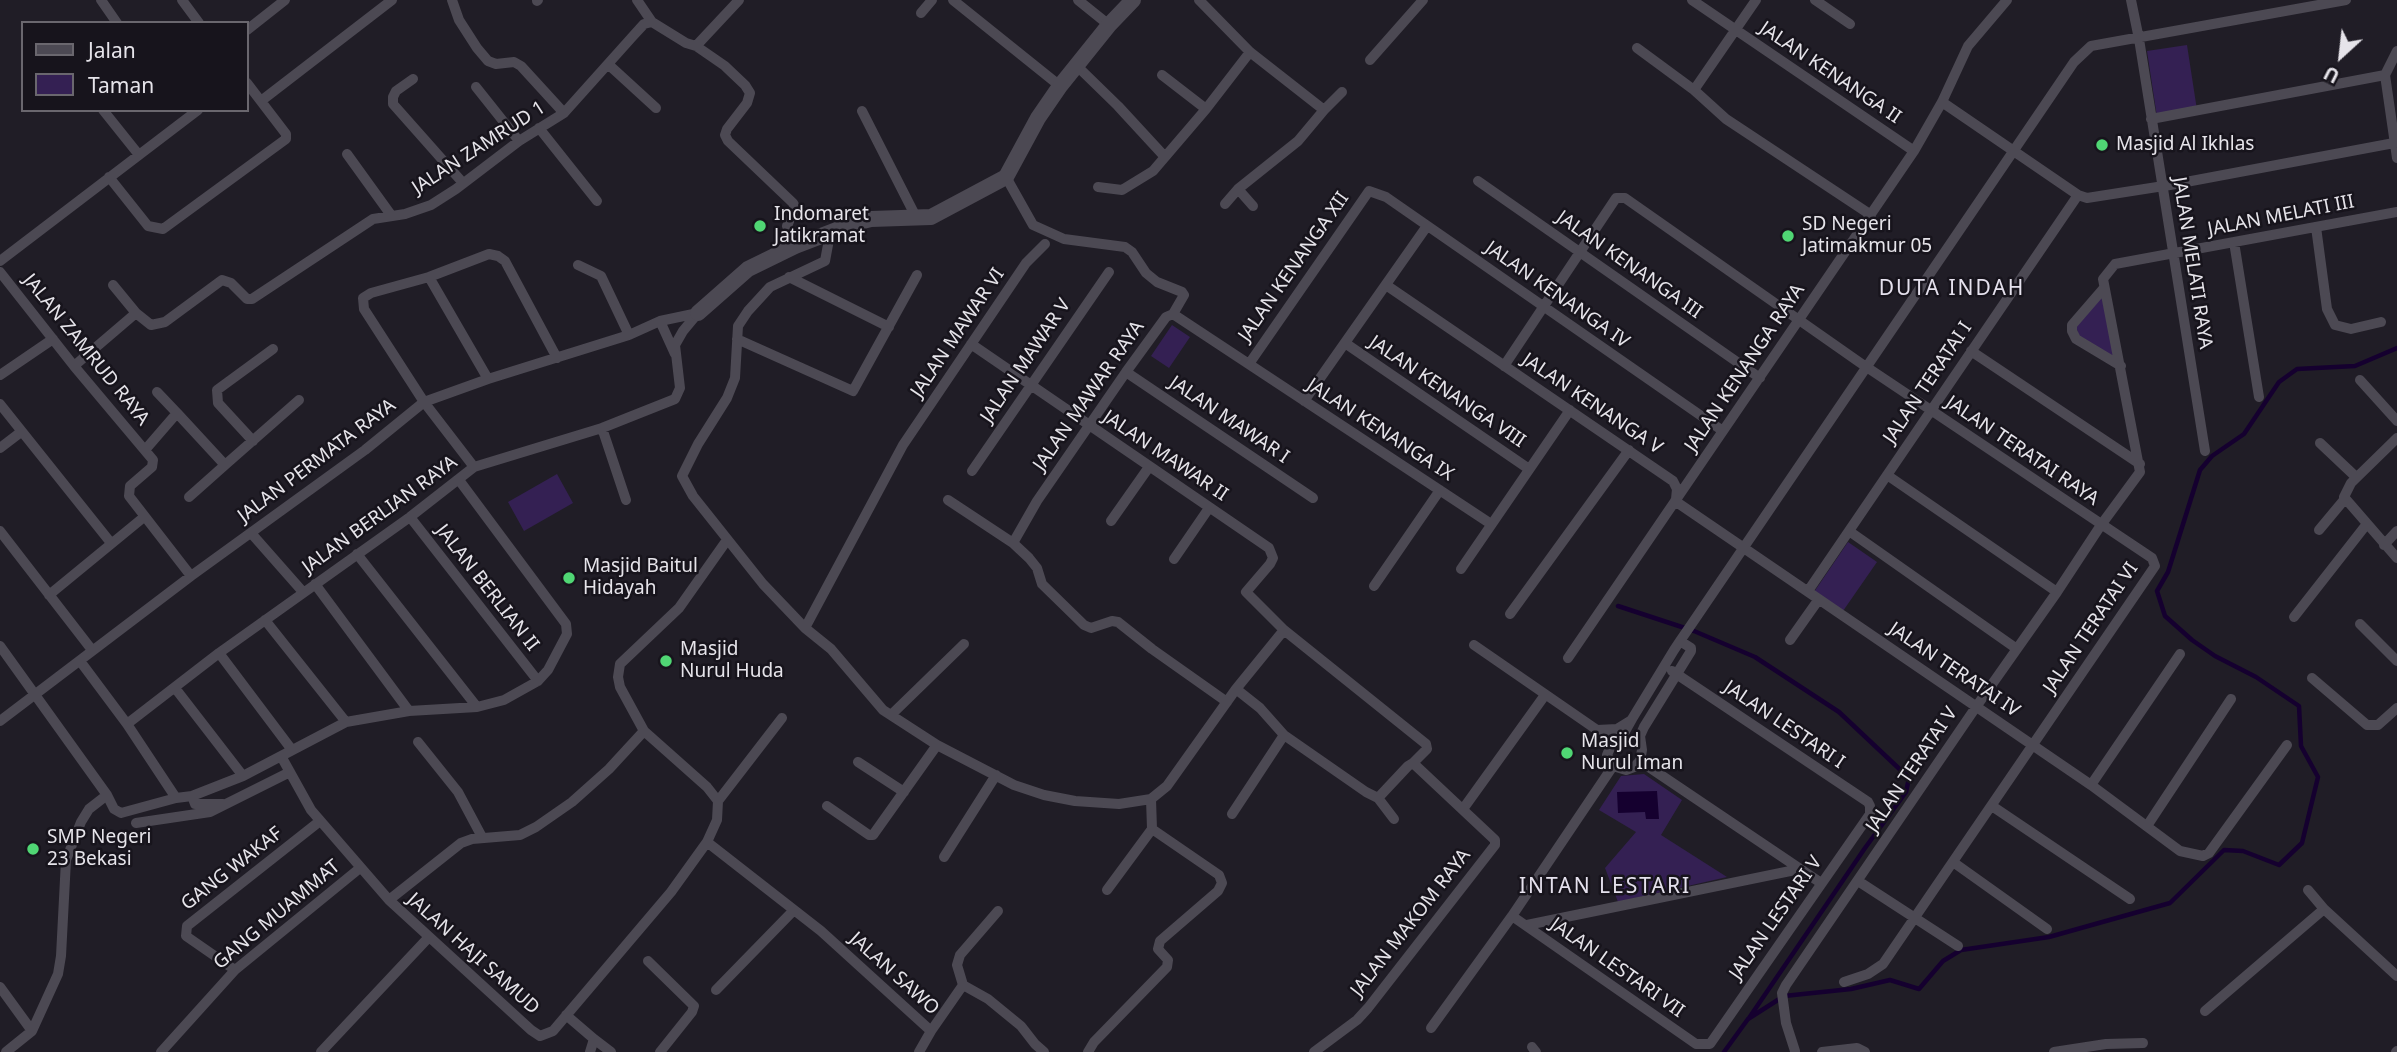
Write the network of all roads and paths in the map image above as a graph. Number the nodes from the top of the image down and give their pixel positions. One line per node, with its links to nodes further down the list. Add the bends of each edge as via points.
1 (101, 0): 21 (street)
2 (182, 0): 22 (street)
3 (285, 0): 26 (street)
4 (392, 0): 44 (street)
5 (452, 0): 51 (street, via 459,20 488,61 521,66)
6 (637, 0): 23 (street)
7 (738, 0): 29 (street)
8 (932, 0): 20 (street)
9 (953, 0): 40 (street)
10 (1079, 0): 25 (street)
11 (1133, 0): 25 (street)
12 (1199, 0): 32 (street)
13 (1423, 0): 33 (street)
14 (1692, 0): 27 (street, JALAN KENANGA II)
15 (1756, 0): 27 (street)
16 (1815, 0): 24 (street)
17 (2006, 0): 45 (street, JALAN KENANGA RAYA, via 1968,46)
18 (2131, 0): 28 (street, JALAN MELATI RAYA)
19 (2346, 0): 28 (street)
20 (921, 13)
21 (112, 21)
22 (198, 21)
23 (652, 22): 29 (street); 34 (street, JALAN ZAMRUD 1, via 644,24)
24 (1850, 24)
25 (1110, 25): 35 (street)
26 (248, 29)
27 (1735, 30): 42 (street); 57 (street, JALAN KENANGA II)
28 (2139, 39): 53 (street, JALAN MELATI RAYA); 58 (street, via 2091,46 2074,62)
29 (696, 46): 84 (street, via 725,66 750,93 725,135 793,203 787,226)
30 (1637, 48): 42 (street)
31 (2397, 51): 37 (street)
32 (1250, 52): 47 (street); 48 (street)
33 (1370, 60)
34 (609, 65): 46 (street); 51 (street, JALAN ZAMRUD 1)
35 (1077, 66): 40 (street); 61 (street)
36 (1162, 75): 47 (street)
37 (2385, 75): 53 (street); 56 (street)
38 (414, 79): 66 (street, via 396,90 393,104)
39 (248, 84): 44 (street)
40 (1060, 86): 64 (street)
41 (476, 87): 55 (street)
42 (1694, 90): 77 (street, via 1726,118)
43 (1342, 92): 48 (street)
44 (261, 101): 63 (street, via 286,139 163,229 148,226)
45 (1942, 102): 57 (street, JALAN KENANGA RAYA); 58 (street)
46 (656, 108)
47 (1206, 109): 61 (street)
48 (1324, 110): 69 (street, via 1298,141)
49 (862, 111): 78 (street)
50 (105, 112): 60 (street)
51 (565, 113): 54 (street, JALAN ZAMRUD 1)
52 (184, 114): 60 (street)
53 (2151, 119): 68 (street, JALAN MELATI RAYA)
54 (539, 128): 55 (street, JALAN ZAMRUD 1); 72 (street)
55 (519, 141): 66 (street, JALAN ZAMRUD 1)
56 (2394, 143): 62 (street); 68 (street)
57 (1914, 151): 77 (street, JALAN KENANGA RAYA)
58 (2013, 151): 71 (street); 119 (street)
59 (347, 154): 76 (street)
60 (139, 155): 63 (street)
61 (1165, 157): 67 (street, via 1130,187)
62 (2397, 158)
63 (109, 177): 87 (street)
64 (1006, 177): 78 (street, via 931,217); 101 (street, via 1033,225 1064,239 1125,247 1157,282 1182,292)
65 (1478, 181): 85 (street, JALAN KENANGA III)
66 (463, 183): 76 (street, JALAN ZAMRUD 1, via 431,205)
67 (1098, 187)
68 (2156, 187): 71 (street, via 2087,198); 86 (street, JALAN MELATI RAYA)
69 (1238, 190): 73 (street); 74 (street)
70 (1369, 191): 79 (street, JALAN KENANGA IV, via 1386,197); 115 (street, JALAN KENANGA XII)
71 (2078, 195): 112 (street, JALAN TERATAI I)
72 (597, 201)
73 (1225, 204)
74 (1253, 206)
75 (2397, 212): 80 (street, JALAN MELATI III)
76 (391, 215): 99 (street, JALAN ZAMRUD 1, via 373,219 252,299 222,280 159,325 152,326)
77 (1871, 215): 102 (street, JALAN KENANGA RAYA)
78 (916, 217): 81 (street, via 871,219)
79 (1427, 226): 95 (street); 98 (street, JALAN KENANGA IV)
80 (2316, 227): 82 (street, JALAN MELATI III); 104 (street, via 2328,310 2335,325 2351,329)
81 (830, 234): 84 (street); 93 (street, via 825,261)
82 (2234, 242): 86 (street, JALAN MELATI III); 127 (street)
83 (1045, 244): 110 (street, JALAN MAWAR VI, via 1026,263)
84 (794, 246): 100 (street, via 748,269)
85 (1580, 253): 98 (street); 102 (street, JALAN TERATAI RAYA, via 1616,198 1625,198); 122 (street, JALAN KENANGA III)
86 (2172, 254): 97 (street, JALAN MELATI III, via 2115,264 2102,279); 146 (street, JALAN MELATI RAYA)
87 (0, 261)
88 (578, 265): 106 (street, via 601,276)
89 (0, 272): 96 (street, JALAN ZAMRUD RAYA)
90 (1109, 272): 125 (street, JALAN MAWAR V)
91 (917, 275): 105 (street)
92 (429, 277): 114 (street, via 489,254 498,256 505,261); 123 (street); 130 (street, via 363,298 364,309)
93 (789, 277): 105 (street); 108 (street, via 769,287 748,311 738,326)
94 (113, 285): 99 (street)
95 (1386, 285): 109 (street); 117 (street, JALAN KENANGA V)
96 (5, 287): 107 (street, JALAN ZAMRUD RAYA)
97 (2104, 288): 118 (street); 118 (street, via 2072,331 2076,339)
98 (1543, 307): 117 (street); 138 (street, JALAN KENANGA IV)
99 (136, 313): 116 (street)
100 (698, 313): 103 (street, JALAN PERMATA RAYA); 113 (street, JALAN BERLIAN RAYA, via 677,339)
101 (1173, 314): 115 (street, JALAN MAWAR RAYA); 120 (street, JALAN MAWAR RAYA, via 1166,317)
102 (1799, 320): 119 (street, JALAN TERATAI RAYA); 122 (street, JALAN KENANGA RAYA)
103 (660, 321): 106 (street, JALAN PERMATA RAYA); 113 (street)
104 (2381, 322)
105 (889, 327): 108 (street, via 853,391)
106 (629, 335): 114 (street, JALAN PERMATA RAYA)
107 (52, 339): 116 (street, JALAN ZAMRUD RAYA); 121 (street)
108 (737, 339): 175 (street, via 735,378 727,398 682,476)
109 (1345, 343): 129 (street); 151 (street, JALAN KENANGA VIII)
110 (971, 344): 125 (street, JALAN MAWAR II); 197 (street, JALAN MAWAR VI, via 903,445)
111 (273, 349): 141 (street, via 216,394 218,403)
112 (1971, 351): 133 (street, JALAN TERATAI I); 147 (street)
113 (677, 357): 137 (street, JALAN BERLIAN RAYA, via 680,387 675,400)
114 (557, 358): 123 (street, JALAN PERMATA RAYA)
115 (1249, 364): 129 (street, JALAN KENANGA IX)
116 (74, 366): 144 (street, JALAN ZAMRUD RAYA)
117 (1504, 366): 132 (street, JALAN KENANGA V)
118 (2121, 366): 147 (street)
119 (1867, 367): 133 (street, JALAN TERATAI RAYA); 179 (street)
120 (1126, 372): 136 (street, JALAN MAWAR RAYA); 158 (street, JALAN MAWAR I)
121 (0, 375)
122 (1759, 378): 138 (street, JALAN KENANGA RAYA)
123 (488, 379): 130 (street, JALAN PERMATA RAYA)
124 (2360, 380): 135 (street)
125 (1031, 385): 136 (street, JALAN MAWAR II); 152 (street, JALAN MAWAR V)
126 (157, 392): 134 (street)
127 (2259, 397)
128 (299, 400): 141 (street)
129 (1304, 401): 156 (street, JALAN KENANGA IX)
130 (424, 402): 149 (street); 174 (street, JALAN PERMATA RAYA)
131 (0, 404): 139 (street)
132 (1570, 410): 145 (street, JALAN KENANGA V); 151 (street)
133 (1931, 410): 153 (street, JALAN TERATAI I); 168 (street, JALAN TERATAI RAYA)
134 (177, 413): 144 (street); 148 (street)
135 (2397, 421)
136 (1090, 426): 150 (street, JALAN MAWAR II); 177 (street, JALAN MAWAR RAYA)
137 (602, 428): 149 (street, JALAN BERLIAN RAYA); 159 (street)
138 (1724, 431): 162 (street, JALAN KENANGA RAYA)
139 (21, 432): 143 (street); 176 (street)
140 (2397, 438): 154 (street)
141 (253, 441): 148 (street)
142 (2320, 443): 154 (street)
143 (0, 448)
144 (145, 450): 164 (street, via 153,460 152,467 128,491)
145 (1629, 450): 162 (street, JALAN KENANGA V, via 1673,481); 193 (street)
146 (2204, 451)
147 (2140, 464): 168 (street, JALAN TERATAI V, via 2140,472)
148 (225, 465): 157 (street)
149 (474, 467): 155 (street, JALAN BERLIAN RAYA)
150 (1149, 467): 163 (street, JALAN MAWAR II); 166 (street)
151 (1529, 469): 167 (street)
152 (972, 471)
153 (1887, 475): 172 (street, JALAN TERATAI I); 190 (street)
154 (2356, 477): 161 (street)
155 (459, 480): 165 (street, JALAN BERLIAN RAYA); 214 (street, via 566,624 567,634)
156 (1440, 490): 167 (street, JALAN KENANGA IX); 187 (street)
157 (189, 497)
158 (1312, 498)
159 (626, 499)
160 (948, 500): 177 (street)
161 (2344, 500): 169 (street); 170 (street)
162 (1675, 501): 179 (street, JALAN TERATAI IV); 208 (street)
163 (1209, 508): 182 (street); 198 (street, JALAN MAWAR II, via 1269,548 1270,564 1246,592)
164 (144, 517): 176 (street); 185 (street)
165 (410, 517): 180 (street, JALAN BERLIAN RAYA); 214 (street, JALAN BERLIAN II)
166 (1111, 521)
167 (1491, 524): 184 (street)
168 (2101, 525): 183 (street, JALAN TERATAI RAYA, via 2152,558); 190 (street, JALAN TERATAI V)
169 (2366, 525): 178 (street); 194 (street)
170 (2319, 530)
171 (0, 531): 191 (street)
172 (1849, 531): 188 (street, JALAN TERATAI I); 204 (street)
173 (2397, 531): 178 (street)
174 (251, 533): 185 (street, JALAN PERMATA RAYA); 189 (street)
175 (727, 540): 197 (street); 232 (street, via 679,608 620,664 620,687)
176 (111, 543): 191 (street)
177 (1013, 543): 220 (street, via 1037,568 1042,584 1084,625 1091,628 1118,622)
178 (2384, 545): 181 (street)
179 (1744, 547): 188 (street, JALAN TERATAI IV); 199 (street)
180 (357, 554): 186 (street, JALAN BERLIAN RAYA); 221 (street)
181 (2397, 558)
182 (1174, 559)
183 (2155, 566): 237 (street, JALAN TERATAI VI)
184 (1461, 569)
185 (191, 576): 205 (street, JALAN PERMATA RAYA)
186 (315, 584): 189 (street, JALAN BERLIAN RAYA); 224 (street)
187 (1374, 586)
188 (1808, 591): 192 (street, JALAN TERATAI IV)
189 (303, 593): 195 (street, JALAN BERLIAN RAYA)
190 (2057, 593): 204 (street, JALAN TERATAI V)
191 (49, 595): 205 (street)
192 (1819, 598): 200 (street); 222 (street, JALAN TERATAI IV)
193 (1510, 614)
194 (2294, 617)
195 (265, 620): 206 (street, JALAN BERLIAN RAYA); 230 (street)
196 (2360, 624): 210 (street)
197 (805, 628): 225 (street, via 831,649)
198 (1284, 630): 216 (street); 243 (street, via 1426,744 1427,749)
199 (1685, 633): 211 (street); 212 (street, via 1691,651)
200 (1790, 640)
201 (964, 644): 225 (street)
202 (1474, 645): 218 (street)
203 (0, 646): 217 (street)
204 (2017, 649): 222 (street, JALAN TERATAI V)
205 (92, 650): 209 (street, JALAN PERMATA RAYA)
206 (219, 653): 215 (street, JALAN BERLIAN RAYA); 239 (street)
207 (2180, 654): 248 (street)
208 (1568, 658)
209 (80, 661): 217 (street, JALAN PERMATA RAYA); 229 (street)
210 (2397, 661)
211 (1665, 666): 212 (street, JALAN LESTARI I); 227 (street)
212 (1677, 674): 241 (street, via 1640,736); 258 (street, JALAN LESTARI I)
213 (2312, 678): 223 (street, via 2367,725 2378,725)
214 (538, 681): 221 (street, via 504,700)
215 (175, 688): 229 (street, JALAN BERLIAN RAYA); 247 (street)
216 (1236, 689): 220 (street); 233 (street)
217 (36, 694): 228 (street, JALAN PERMATA RAYA); 250 (street)
218 (1545, 695): 231 (street); 260 (street)
219 (2231, 699): 265 (street)
220 (1227, 702): 254 (street, via 1167,786)
221 (477, 707): 224 (street)
222 (1976, 707): 237 (street, JALAN TERATAI IV); 273 (street, JALAN TERATAI V)
223 (2397, 708)
224 (409, 711): 230 (street)
225 (891, 715): 236 (street)
226 (782, 718): 255 (street)
227 (1632, 719): 231 (street, via 1617,729); 234 (street, via 1623,735)
228 (0, 721)
229 (127, 723): 252 (street)
230 (346, 723): 239 (street)
231 (1597, 730): 234 (street)
232 (644, 731): 255 (street); 267 (street, via 572,802 536,827 520,835)
233 (1284, 735): 253 (street); 261 (street)
234 (1613, 741): 244 (street, via 1607,755)
235 (418, 742): 267 (street, via 458,792)
236 (937, 745): 246 (street); 249 (street)
237 (2033, 745): 248 (street, JALAN TERATAI IV); 259 (street, JALAN TERATAI VI)
238 (2287, 745): 265 (street, JALAN TERATAI IV, via 2213,849 2203,856 2180,851)
239 (292, 750): 240 (street)
240 (281, 756): 245 (street, JALAN HAJI SAMUD); 247 (street)
241 (1640, 761): 244 (street, via 1626,770); 272 (street)
242 (858, 762): 249 (street)
243 (1413, 763): 253 (street); 260 (street)
244 (1613, 766): 282 (street)
245 (290, 772): 256 (street); 263 (street, JALAN HAJI SAMUD)
246 (996, 775): 254 (street, via 1034,792 1075,801 1119,804); 269 (street)
247 (243, 776): 251 (street)
248 (2091, 785): 265 (street, JALAN TERATAI IV)
249 (904, 792): 257 (street, via 873,835)
250 (107, 795): 252 (street, via 121,813); 298 (street, via 89,809 66,860 58,974)
251 (192, 796): 252 (street); 256 (street, via 195,804)
252 (176, 798)
253 (1378, 798): 262 (street)
254 (1151, 799): 266 (street)
255 (718, 801): 268 (street, JALAN HAJI SAMUD, via 718,820)
256 (229, 804): 264 (street, via 185,817)
257 (827, 806)
258 (1870, 806): 274 (street, JALAN LESTARI V, via 1870,814)
259 (1992, 806): 270 (street, JALAN TERATAI VI); 277 (street)
260 (1463, 809): 312 (street, JALAN MAKOM RAYA, via 1495,845 1368,1009)
261 (1232, 814)
262 (1394, 819)
263 (320, 821): 271 (street, JALAN HAJI SAMUD); 289 (street, GANG WAKAF, via 187,926 186,936)
264 (136, 823)
265 (2147, 826)
266 (1152, 829): 275 (street); 311 (street, via 1219,876 1222,883 1160,941 1158,949 1168,960 1167,967)
267 (482, 838): 278 (street, via 461,844)
268 (707, 842): 280 (street, JALAN SAWO); 296 (street, JALAN HAJI SAMUD, via 671,892)
269 (944, 856)
270 (1953, 862): 283 (street, JALAN TERATAI VI); 285 (street)
271 (360, 868): 278 (street, JALAN HAJI SAMUD); 289 (street, GANG MUAMMAT)
272 (1800, 869): 274 (street); 284 (street)
273 (1858, 881): 283 (street); 313 (street, JALAN TERATAI V, via 1782,993 1786,1023)
274 (1821, 883): 302 (street, JALAN LESTARI V, via 1713,1040)
275 (1107, 890)
276 (2308, 890): 279 (street)
277 (2130, 899)
278 (389, 900): 286 (street, JALAN HAJI SAMUD)
279 (2324, 909): 290 (street); 295 (street)
280 (794, 910): 294 (street); 299 (street, JALAN SAWO)
281 (998, 911): 292 (street, via 960,955 957,965)
282 (1512, 916): 284 (street, JALAN LESTARI VII); 297 (street)
283 (1915, 917): 287 (street); 291 (street, JALAN TERATAI VI, via 1884,964)
284 (1527, 925): 302 (street, JALAN LESTARI VII)
285 (2047, 929)
286 (429, 937): 296 (street, JALAN HAJI SAMUD, via 540,1036 553,1031); 305 (street)
287 (1958, 946)
288 (648, 961): 308 (street, via 694,1006)
289 (235, 971): 304 (street, GANG MUAMMAT)
290 (2397, 976)
291 (1844, 982)
292 (963, 985): 299 (street, JALAN SAWO); 310 (street, JALAN SAWO, via 1005,1012)
293 (0, 987): 298 (street)
294 (716, 990)
295 (2205, 1011)
296 (566, 1016): 300 (street)
297 (1432, 1028)
298 (32, 1031): 303 (street)
299 (931, 1031): 309 (street)
300 (594, 1039): 306 (street); 307 (street)
301 (2143, 1043): 316 (street)
302 (1703, 1045)
303 (6, 1052)
304 (160, 1052)
305 (321, 1052)
306 (590, 1052)
307 (611, 1052)
308 (660, 1052)
309 (919, 1052)
310 (1044, 1052)
311 (1088, 1052)
312 (1314, 1052)
313 (1797, 1052)
314 (1822, 1052): 315 (street, via 1857,1048)
315 (1865, 1052)
316 (2054, 1052)

